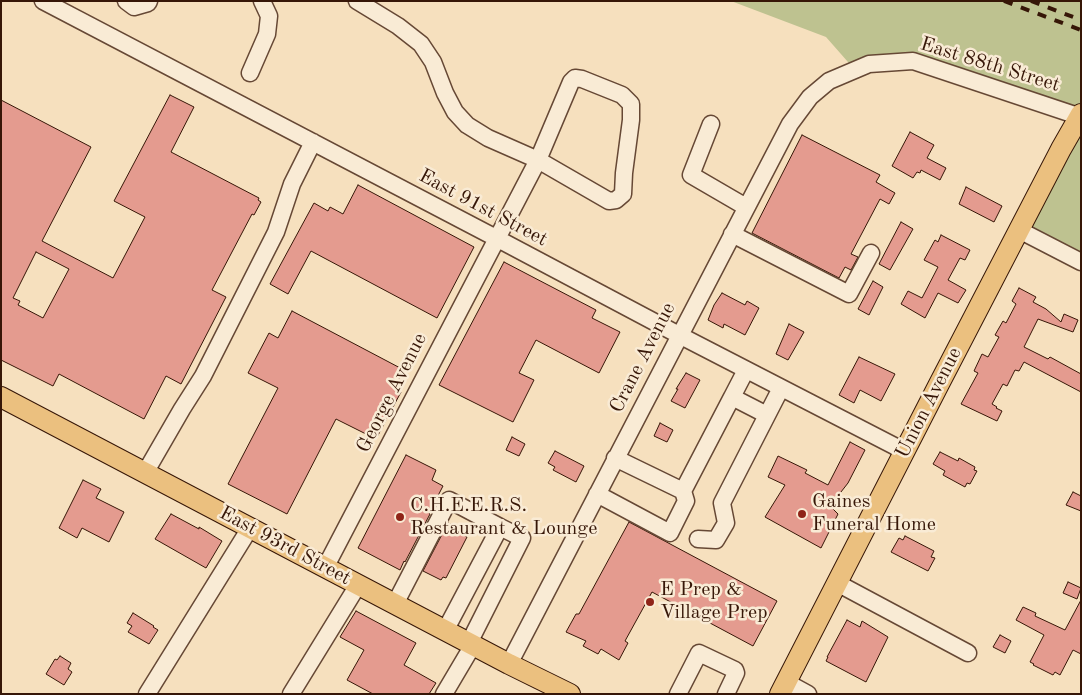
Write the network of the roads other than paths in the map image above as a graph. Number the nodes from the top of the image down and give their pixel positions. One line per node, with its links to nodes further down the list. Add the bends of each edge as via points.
1 (43, 1): 10 (street, East 91st Street)
2 (126, 1): 3 (street, via 134,7)
3 (149, 1)
4 (262, 1): 6 (street, via 269,16 267,34)
5 (357, 1): 11 (street, via 421,44 445,93 467,125)
6 (250, 73)
7 (829, 81): 8 (street, East 88th Street, via 869,64 913,61); 12 (street, Crane Avenue, via 810,97 790,124)
8 (1080, 116): 13 (main road, Union Avenue)
9 (711, 124): 12 (street, via 691,175)
10 (313, 142): 15 (street, East 91st Street); 26 (street, via 292,184 276,232 207,368)
11 (538, 160): 11 (street, George Avenue, via 609,201 616,200 623,194 632,112 628,99 575,78); 15 (street, George Avenue)
12 (746, 207): 14 (street, Crane Avenue)
13 (1019, 230): 17 (street); 24 (main road, Union Avenue)
14 (732, 234): 16 (street, via 849,294); 18 (street, Crane Avenue)
15 (496, 238): 18 (street, East 91st Street); 32 (street, George Avenue)
16 (871, 253)
17 (1081, 262)
18 (679, 336): 19 (street, East 91st Street); 25 (street, Crane Avenue)
19 (746, 370): 20 (street, East 91st Street); 22 (street)
20 (781, 388): 23 (street); 24 (street, East 91st Street)
21 (1, 397): 26 (main road, East 93rd Street)
22 (732, 397): 23 (street); 27 (street)
23 (767, 415): 31 (street, via 722,503 726,523 716,540)
24 (904, 451): 33 (main road, Union Avenue)
25 (616, 458): 27 (street); 28 (street, Crane Avenue)
26 (145, 473): 30 (main road, East 93rd Street)
27 (683, 491): 28 (street, via 686,501 670,533)
28 (597, 494): 39 (street, Crane Avenue)
29 (500, 527): 35 (street, via 449,500); 36 (street); 37 (street, via 522,538)
30 (250, 528): 32 (main road, East 93rd Street); 41 (street)
31 (698, 538)
32 (325, 568): 34 (main road, East 93rd Street)
33 (837, 583): 38 (street); 40 (main road, Union Avenue)
34 (358, 585): 35 (main road, East 93rd Street); 42 (street)
35 (395, 604): 36 (main road, East 93rd Street)
36 (445, 631): 37 (main road, East 93rd Street)
37 (471, 644): 39 (main road, East 93rd Street); 43 (street)
38 (968, 653)
39 (509, 664): 44 (main road, East 93rd Street)
40 (783, 688): 47 (street)
41 (147, 694)
42 (291, 694)
43 (444, 694)
44 (570, 694)
45 (678, 694): 46 (street, via 699,652 735,670)
46 (726, 694)
47 (808, 694)

